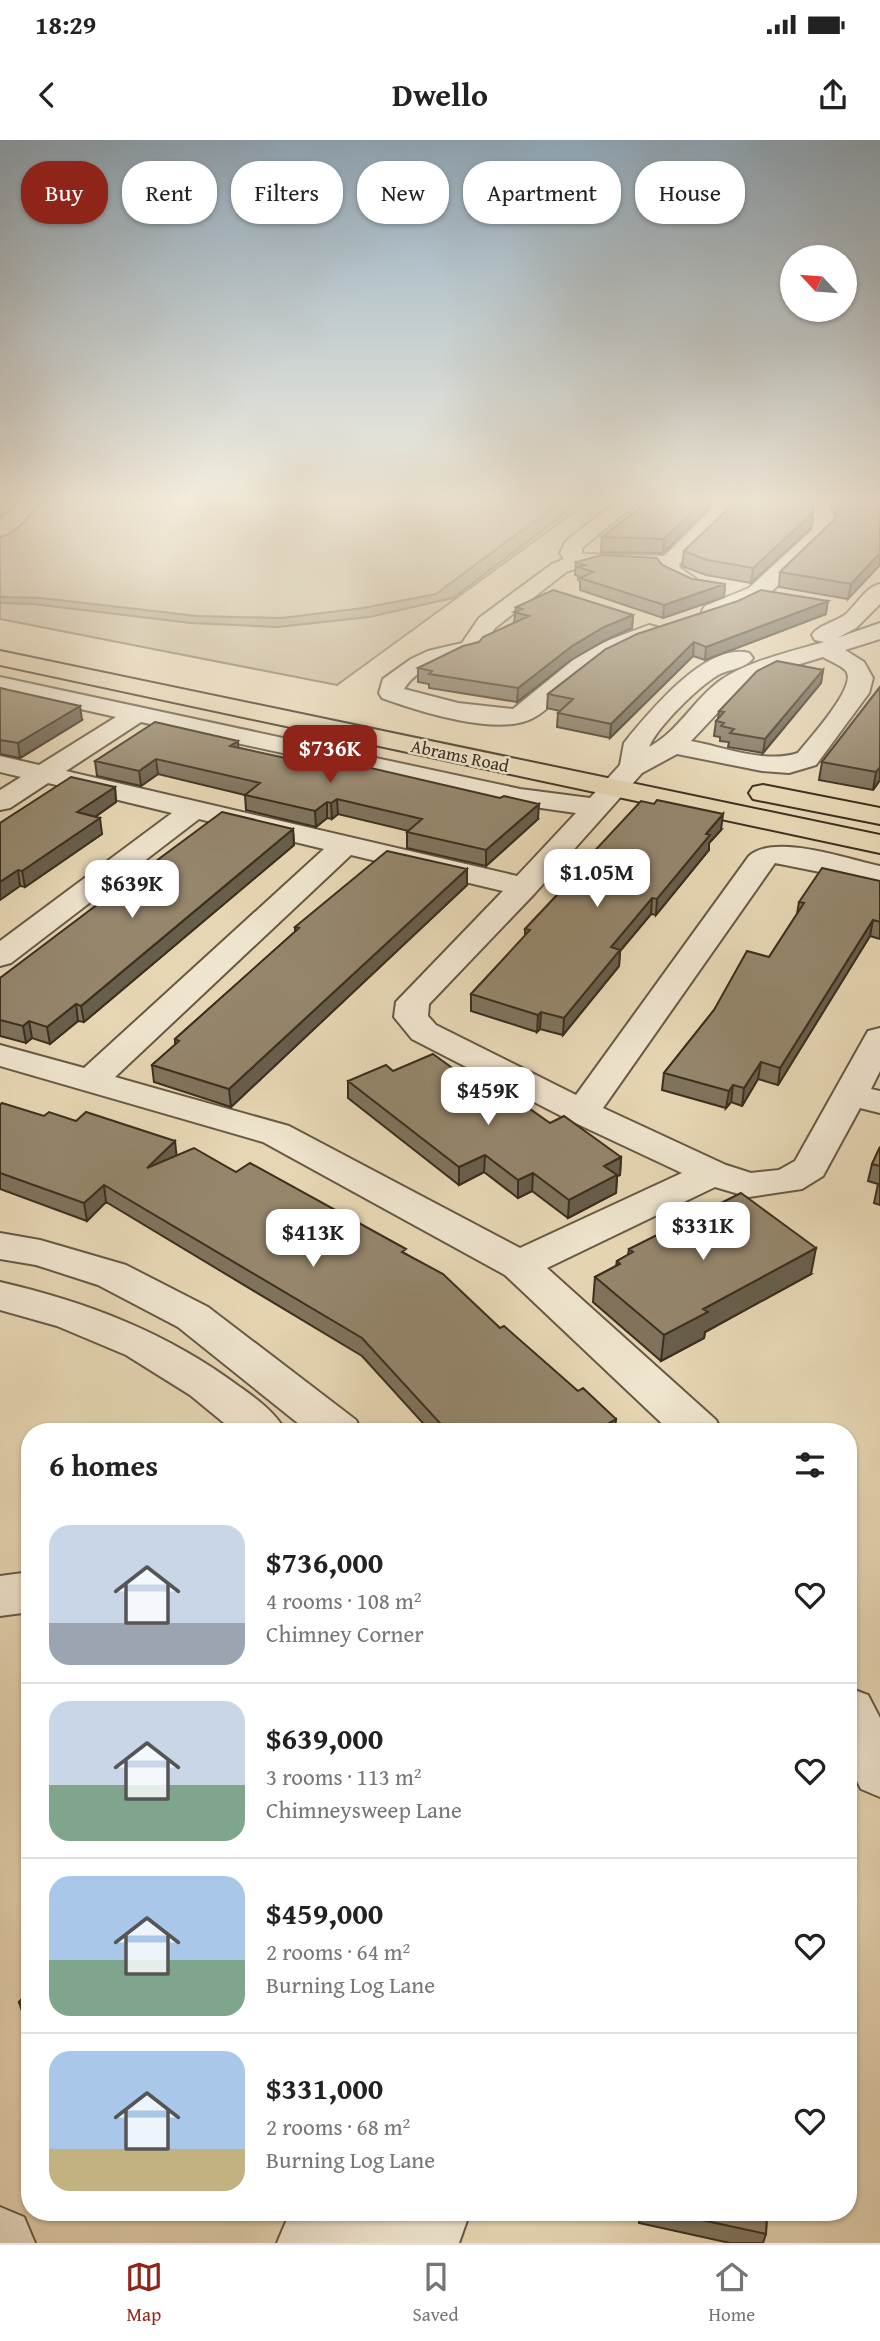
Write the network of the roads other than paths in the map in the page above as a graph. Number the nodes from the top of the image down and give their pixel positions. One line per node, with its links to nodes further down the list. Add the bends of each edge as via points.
1 (517, 600): 6 (street, via 487,623 470,648 435,654 391,684 391,693 488,716 522,715 596,655)
2 (742, 600): 6 (street)
3 (836, 606): 4 (street)
4 (872, 612): 19 (street, via 837,631 710,670 673,701)
5 (625, 615): 6 (street)
6 (675, 624)
7 (880, 630): 10 (street)
8 (13, 637): 9 (main road)
9 (54, 645)
10 (826, 649): 16 (street, via 738,680); 16 (street, via 856,667 862,678 857,692 807,760 789,765 762,763)
11 (0, 658): 19 (main road, Abrams Road)
12 (0, 684): 14 (street)
13 (377, 713): 15 (main road, Abrams Road)
14 (137, 714): 18 (street); 19 (street, via 520,797)
15 (512, 741)
16 (673, 745): 19 (street)
17 (0, 764): 18 (street)
18 (40, 774): 22 (street); 23 (street)
19 (611, 781): 20 (main road, Abrams Road); 26 (main road, Abrams Road); 28 (street)
20 (715, 783)
21 (742, 789): 24 (main road)
22 (0, 802)
23 (194, 808): 25 (street); 29 (street)
24 (880, 816)
25 (346, 844): 28 (street); 32 (street)
26 (880, 844)
27 (880, 875): 34 (street, via 783,854 767,855)
28 (524, 887): 34 (street, via 413,1002 411,1017 424,1032)
29 (0, 956)
30 (880, 1038): 33 (street)
31 (0, 1055): 32 (street)
32 (90, 1081): 37 (street, via 276,1135)
33 (864, 1098): 35 (street, via 810,1168 788,1181 749,1185)
34 (582, 1112): 35 (street)
35 (713, 1173): 37 (street)
36 (0, 1246): 40 (street, via 112,1275 193,1317)
37 (519, 1265): 41 (street)
38 (0, 1296): 39 (street, via 99,1324 179,1365)
39 (253, 1423)
40 (328, 1423)
41 (690, 1423)
42 (21, 1593): 43 (street)
43 (0, 1596)
44 (857, 1727): 45 (street)
45 (880, 1772)
46 (321, 2221): 49 (street)
47 (362, 2221): 50 (street)
48 (433, 2221): 51 (street)
49 (310, 2243)
50 (405, 2243)
51 (425, 2243)

